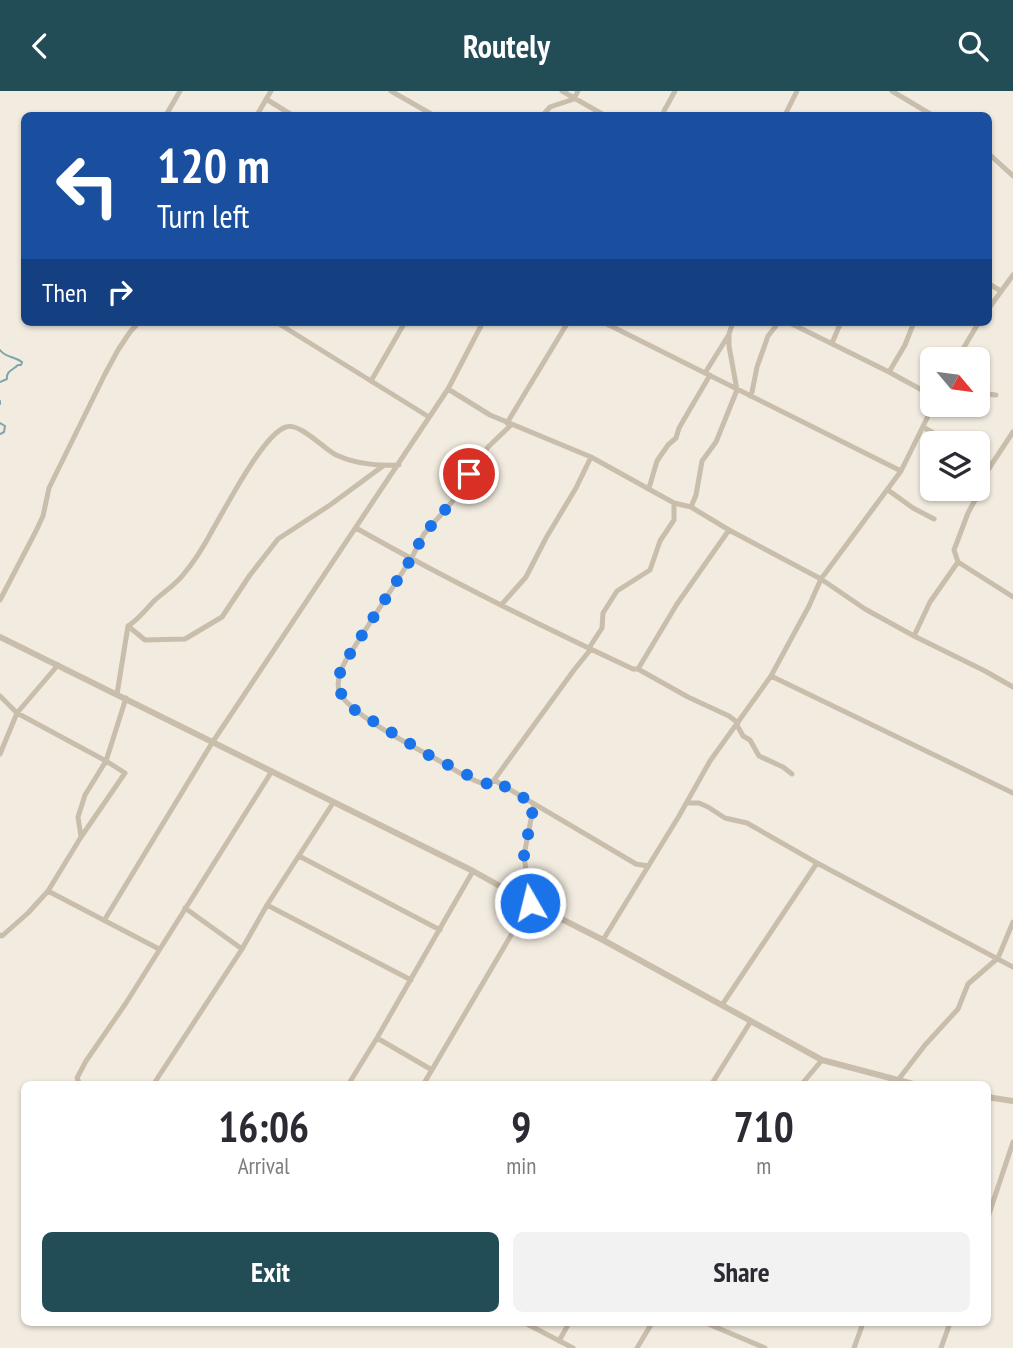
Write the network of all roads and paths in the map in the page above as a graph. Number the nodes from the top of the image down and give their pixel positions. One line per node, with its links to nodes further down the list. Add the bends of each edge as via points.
1 (180, 91): 11 (street)
2 (271, 91): 9 (street)
3 (391, 91): 14 (street)
4 (562, 91): 10 (street)
5 (578, 91): 10 (street)
6 (675, 91): 17 (street)
7 (797, 91): 18 (street)
8 (892, 91): 19 (street)
9 (266, 99): 12 (street); 13 (street)
10 (574, 99): 15 (street); 16 (street)
11 (168, 112)
12 (259, 112)
13 (287, 112)
14 (428, 112)
15 (546, 112)
16 (598, 112)
17 (664, 112)
18 (786, 112)
19 (927, 112)
20 (992, 157): 21 (street)
21 (1013, 176)
22 (1013, 275): 24 (street)
23 (992, 286): 24 (street)
24 (1001, 291): 25 (street)
25 (992, 304)
26 (136, 326): 71 (street, via 106,374 49,488 43,516)
27 (282, 326): 43 (street)
28 (403, 326): 43 (street)
29 (481, 326): 44 (street)
30 (566, 326): 52 (street)
31 (611, 326): 42 (street)
32 (732, 326): 38 (street)
33 (776, 326): 49 (street, via 768,336)
34 (796, 326): 39 (street)
35 (839, 326): 39 (street)
36 (912, 326): 41 (street)
37 (977, 326): 40 (street)
38 (729, 334): 42 (street); 46 (street)
39 (832, 344): 41 (street)
40 (964, 347)
41 (890, 372): 45 (street)
42 (707, 374): 46 (street); 60 (street, via 676,438 657,461)
43 (371, 381): 50 (street)
44 (448, 389): 50 (street); 52 (street)
45 (920, 389)
46 (737, 390): 49 (street); 63 (street, via 716,442 702,461)
47 (990, 394): 48 (street)
48 (996, 395)
49 (750, 396): 59 (street)
50 (429, 417): 57 (street)
51 (928, 417): 53 (street)
52 (509, 424): 56 (street); 67 (street, via 424,534)
53 (923, 427): 54 (street); 59 (street)
54 (930, 431)
55 (1013, 432): 68 (street, via 980,482 954,550)
56 (592, 457): 60 (street); 72 (street, via 526,577)
57 (398, 465): 58 (street); 65 (street)
58 (383, 466): 73 (street, via 278,538 222,617 185,639 145,640); 73 (street, via 352,461 300,429 283,428 270,438 182,576)
59 (901, 471): 61 (street)
60 (649, 488): 62 (street)
61 (887, 490): 64 (street); 69 (street)
62 (674, 503): 63 (street); 76 (street, via 674,520 660,541 650,570 617,591)
63 (691, 507): 66 (street)
64 (934, 519)
65 (356, 528): 67 (street); 86 (street)
66 (729, 530): 69 (street); 78 (street)
67 (411, 559): 72 (street); 91 (street, via 341,669 339,690 350,707 425,753 483,783)
68 (958, 562): 70 (street); 74 (street, via 930,602)
69 (821, 579): 74 (street); 79 (street)
70 (1013, 597)
71 (0, 600)
72 (502, 604): 76 (street)
73 (128, 626): 81 (street)
74 (914, 636): 80 (street)
75 (0, 637): 77 (street)
76 (590, 648): 78 (street); 91 (street)
77 (58, 665): 81 (street); 84 (street)
78 (638, 669): 85 (street)
79 (771, 675): 85 (street); 92 (street)
80 (1013, 687)
81 (117, 694): 83 (street)
82 (0, 696): 84 (street)
83 (126, 698): 86 (street); 88 (street)
84 (17, 713): 87 (street); 88 (street)
85 (737, 724): 90 (street, via 759,756); 94 (street)
86 (212, 743): 89 (street); 105 (street)
87 (0, 754)
88 (106, 761): 96 (street, via 85,795 78,817); 96 (street, via 125,773)
89 (272, 771): 93 (street); 104 (street)
90 (793, 773)
91 (494, 780): 95 (street)
92 (1013, 793)
93 (333, 803): 97 (street); 100 (street)
94 (687, 803): 98 (street, via 699,803 725,818 747,823); 99 (street)
95 (534, 804): 99 (street, via 636,864); 102 (street, via 524,855)
96 (81, 837): 101 (street)
97 (299, 856): 103 (street); 107 (street)
98 (817, 863): 112 (street); 115 (street)
99 (648, 866): 109 (street)
100 (473, 871): 102 (street); 107 (street)
101 (48, 891): 105 (street); 108 (street)
102 (530, 903): 109 (street); 119 (street)
103 (267, 905): 111 (street); 114 (street)
104 (185, 908): 110 (street); 111 (street)
105 (105, 919): 110 (street)
106 (1013, 922): 112 (street)
107 (440, 930): 114 (street)
108 (0, 935)
109 (603, 940): 115 (street)
110 (159, 949): 121 (street, via 86,1061)
111 (242, 949): 122 (street)
112 (998, 958): 113 (street); 120 (street, via 968,984 958,1009)
113 (1013, 967)
114 (411, 980): 117 (street)
115 (722, 1005): 116 (street)
116 (751, 1021): 118 (street); 125 (street)
117 (377, 1038): 119 (street); 123 (street)
118 (822, 1060): 120 (street); 126 (street)
119 (432, 1070): 124 (street)
120 (898, 1080): 127 (street)
121 (79, 1081)
122 (156, 1081)
123 (350, 1081)
124 (425, 1081)
125 (714, 1081)
126 (804, 1081)
127 (902, 1081)
128 (991, 1098): 129 (street)
129 (1013, 1101)
130 (1013, 1142): 131 (street)
131 (1012, 1152): 132 (street)
132 (991, 1209)
133 (531, 1326): 139 (street)
134 (567, 1326): 139 (street)
135 (650, 1326): 141 (street)
136 (713, 1326): 142 (street)
137 (862, 1326): 143 (street)
138 (949, 1326): 144 (street)
139 (559, 1341): 140 (street)
140 (573, 1348)
141 (637, 1348)
142 (765, 1348)
143 (854, 1348)
144 (941, 1348)

